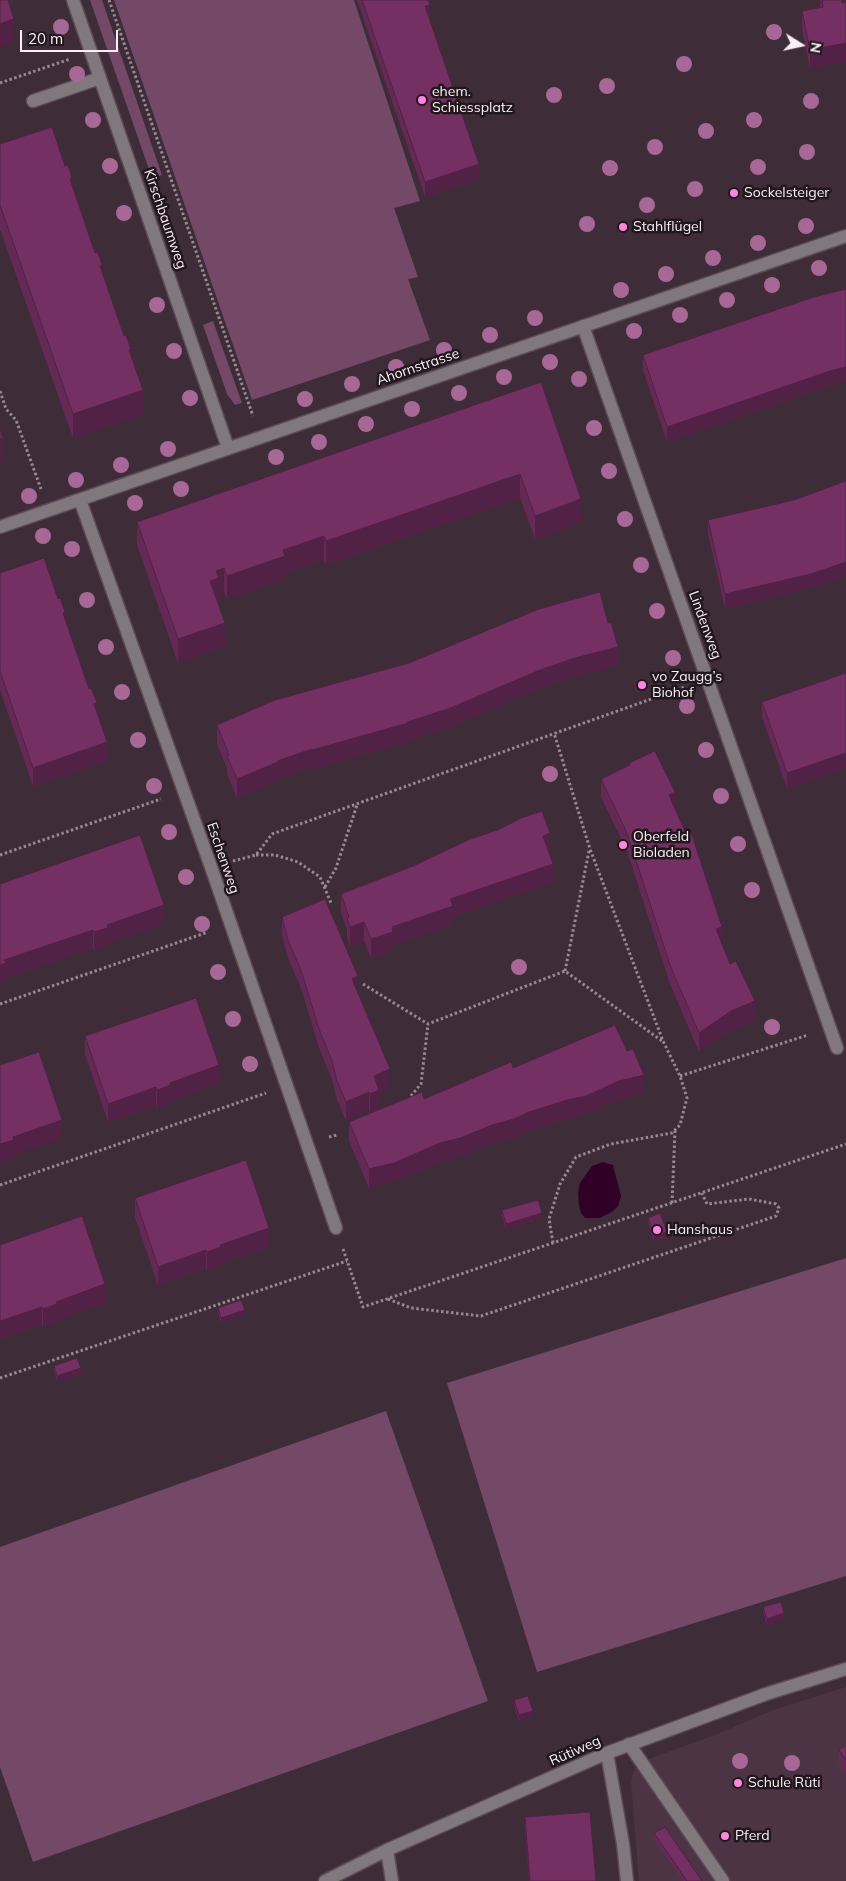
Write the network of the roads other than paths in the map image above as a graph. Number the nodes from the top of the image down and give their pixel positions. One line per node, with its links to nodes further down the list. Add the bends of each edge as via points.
1 (73, 0): 2 (street, Kirschbaumweg)
2 (100, 78): 3 (street); 6 (street, Kirschbaumweg)
3 (33, 101)
4 (846, 236): 5 (street, Ahornstrasse)
5 (582, 326): 6 (street, Ahornstrasse); 9 (street, Lindenweg)
6 (228, 448): 7 (street, Ahornstrasse)
7 (80, 500): 8 (street, Ahornstrasse); 10 (street, Eschenweg)
8 (0, 527)
9 (836, 1048)
10 (336, 1228)
11 (846, 1669): 12 (street, Rütiweg, via 766,1694)
12 (629, 1744): 13 (street, Rütiweg); 18 (street)
13 (607, 1753): 14 (street, Rütiweg); 17 (street)
14 (387, 1850): 15 (street, Rütiweg); 16 (street)
15 (325, 1881)
16 (392, 1881)
17 (627, 1881)
18 (722, 1881)

